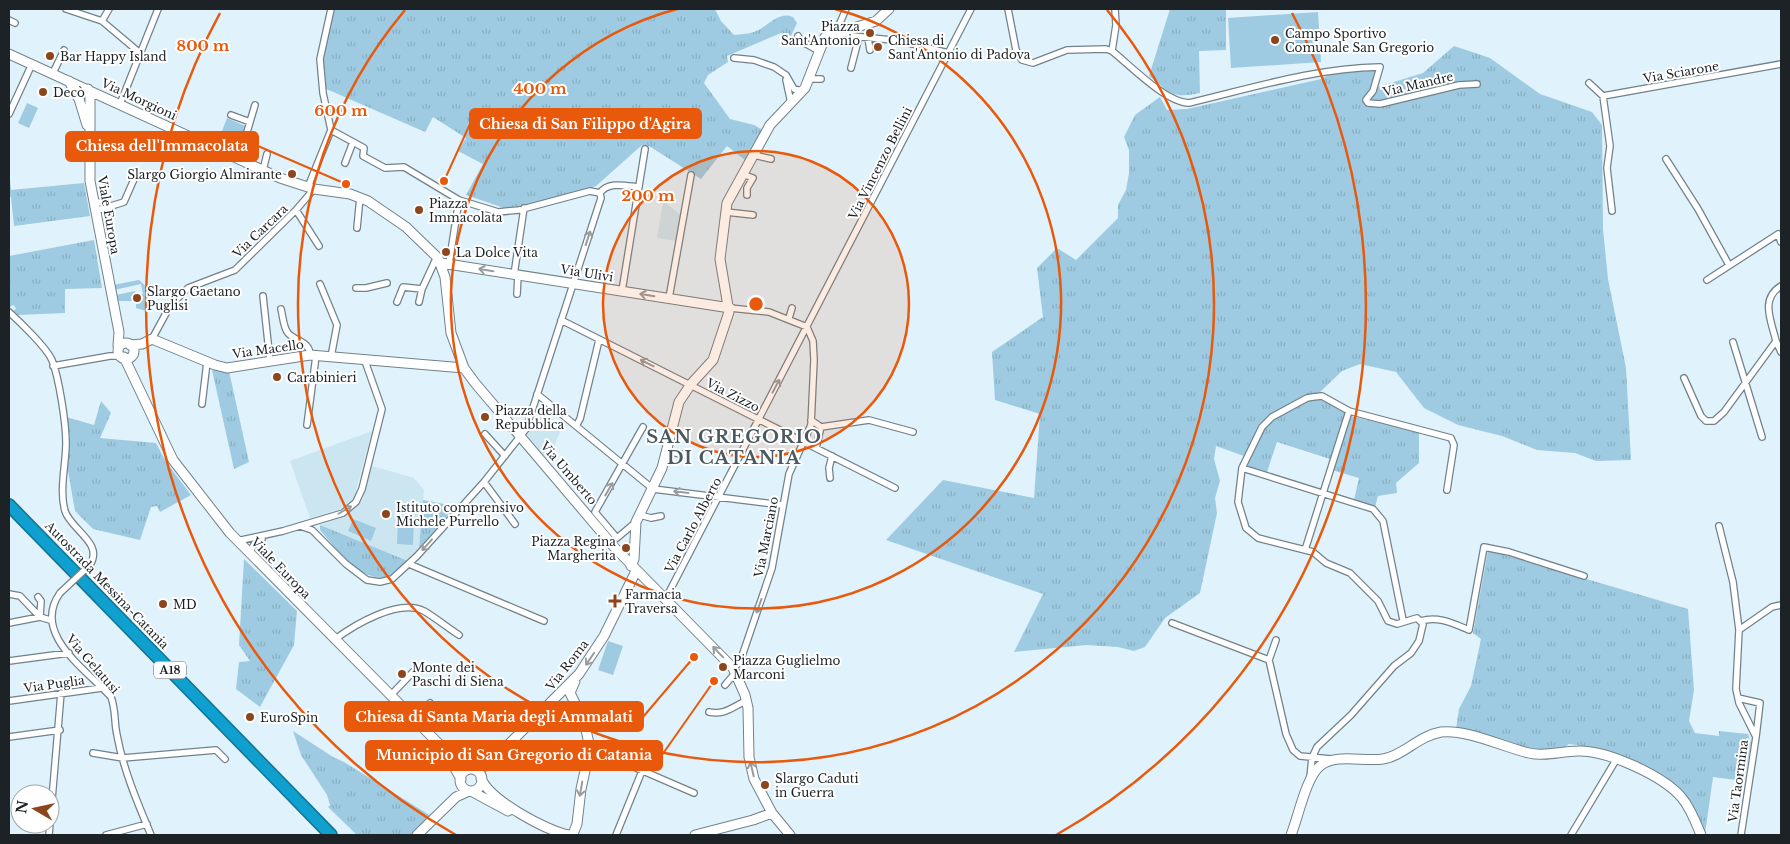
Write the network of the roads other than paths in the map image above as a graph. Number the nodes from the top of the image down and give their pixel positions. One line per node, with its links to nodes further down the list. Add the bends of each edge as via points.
1 (66, 9): 10 (street)
2 (109, 9): 10 (street)
3 (158, 9): 21 (street)
4 (331, 9): 44 (street, via 320,54 323,94)
5 (846, 9): 11 (street)
6 (889, 9): 11 (street, via 876,21)
7 (972, 9): 19 (street, Via Vincenzo Bellini)
8 (1008, 9): 18 (street, via 1016,50 1026,62 1038,62 1067,50 1100,48)
9 (1114, 9): 18 (street, via 1116,26)
10 (102, 21): 21 (street)
11 (838, 32): 13 (street); 17 (street, via 826,37)
12 (798, 36): 17 (street)
13 (859, 37): 14 (street); 25 (street)
14 (868, 38): 16 (street); 19 (street, via 901,41)
15 (64, 50): 26 (street)
16 (870, 50)
17 (819, 51): 28 (street)
18 (1112, 51): 32 (street, Via Mandre, via 1151,83 1180,102 1189,103 1326,70 1380,67 1373,91 1366,100 1372,103)
19 (948, 53): 96 (street, Via Vincenzo Bellini)
20 (9, 54): 23 (street, Via Morgioni)
21 (140, 54): 38 (street)
22 (734, 58): 27 (street, via 767,63)
23 (32, 64): 26 (street, Via Morgioni); 40 (street)
24 (1781, 64): 35 (street, Via Sciarone)
25 (851, 68)
26 (53, 73): 30 (street, Via Morgioni)
27 (786, 75): 34 (street, via 794,89); 37 (street)
28 (809, 79): 29 (street); 34 (street)
29 (821, 79)
30 (69, 81): 33 (street, Via Morgioni); 42 (street)
31 (1589, 83): 35 (street)
32 (1477, 84)
33 (88, 89): 36 (street, Via Morgioni); 42 (street, Viale Europa, via 84,98)
34 (802, 91): 37 (street)
35 (1603, 96): 67 (street, via 1610,146 1607,168)
36 (108, 99): 38 (street, Via Morgioni); 42 (street, via 97,103)
37 (791, 103): 49 (street, via 770,125)
38 (120, 104): 48 (street, Via Morgioni)
39 (255, 105): 43 (street)
40 (10, 110)
41 (230, 115): 43 (street)
42 (87, 117): 62 (street, Viale Europa)
43 (250, 122): 48 (street, via 247,132)
44 (331, 130): 45 (street); 58 (street, Via Carcara)
45 (353, 142): 52 (street); 63 (street, via 364,148 363,156 385,168 404,167)
46 (645, 149): 57 (street)
47 (268, 154): 53 (street)
48 (229, 155): 53 (street, Via Morgioni)
49 (754, 155): 50 (street); 54 (street)
50 (771, 159)
51 (1666, 159): 75 (street)
52 (345, 163)
53 (263, 170): 58 (street, Via Morgioni)
54 (742, 174): 60 (street, via 753,178); 69 (street)
55 (691, 175): 87 (street)
56 (135, 177): 64 (street, via 124,202)
57 (639, 187): 59 (street, via 619,184); 84 (street)
58 (311, 188): 61 (street); 66 (street, Via Carcara)
59 (600, 192): 65 (street, via 590,191); 80 (street, one-way to 59, via 602,198)
60 (747, 195)
61 (360, 197): 71 (street); 74 (street, via 406,227)
62 (93, 200): 64 (street); 68 (street, Viale Europa)
63 (459, 200): 65 (street, via 498,212); 74 (street)
64 (112, 207): 68 (street)
65 (524, 208): 76 (street)
66 (296, 210): 73 (street); 98 (street, Via Carcara, via 230,274 188,288 167,310)
67 (1612, 211)
68 (95, 212): 97 (street, Viale Europa)
69 (726, 212): 70 (street); 90 (street, via 720,260)
70 (754, 215)
71 (357, 228)
72 (1781, 242): 75 (street, via 1778,234)
73 (319, 246)
74 (443, 262): 76 (street, Via Ulivi, one-way to 74); 83 (street, via 435,261); 112 (street, Via Umberto, via 450,333)
75 (1729, 265): 77 (street)
76 (516, 275): 80 (street, Via Ulivi); 85 (street)
77 (1706, 280)
78 (387, 283): 82 (street)
79 (320, 284): 107 (street, via 337,325)
80 (573, 284): 84 (street, Via Ulivi); 95 (street)
81 (1781, 286): 100 (street, via 1769,297 1768,306)
82 (356, 288)
83 (422, 289): 88 (street, via 403,287); 89 (street)
84 (622, 291): 87 (street, Via Ulivi, one-way to 84)
85 (517, 294)
86 (263, 296): 109 (street)
87 (669, 298): 90 (street, Via Ulivi)
88 (397, 302)
89 (418, 302)
90 (730, 308): 94 (street, via 769,312); 115 (street, via 713,360)
91 (792, 308): 94 (street)
92 (281, 309): 105 (street, via 286,330 307,344)
93 (9, 312): 111 (street, via 43,349)
94 (789, 318): 96 (street)
95 (561, 320): 99 (street, Via Zizzo); 116 (street)
96 (807, 327): 119 (street, Via Carlo Alberto, one-way to 96); 120 (street, Via Marciano, via 813,341 814,360)
97 (119, 332): 102 (street); 103 (street)
98 (152, 340): 103 (street); 110 (street, Via Macello)
99 (599, 340): 115 (street, Via Zizzo, one-way to 99); 122 (street)
100 (1776, 341): 104 (street); 114 (street)
101 (1733, 342): 114 (street)
102 (117, 347): 103 (street, via 118,353); 106 (street)
103 (129, 352): 106 (street); 156 (street, Viale Europa, via 136,378 173,460)
104 (1781, 352)
105 (313, 355): 107 (street, Via Macello); 109 (street, Via Macello); 121 (street)
106 (102, 357): 111 (street)
107 (331, 357): 108 (street, Via Macello)
108 (365, 360): 112 (street, Via Macello); 150 (street, one-way to 108, via 350,509 362,489 382,409)
109 (270, 361): 110 (street, Via Macello, via 227,368)
110 (207, 362): 117 (street)
111 (53, 366): 167 (street, bridge, via 66,442 64,505 67,516 92,546 94,556 90,565 60,593)
112 (464, 368): 127 (street, Via Umberto)
113 (1684, 378): 114 (street, via 1701,416 1710,422 1724,412)
114 (1745, 382): 128 (street)
115 (691, 384): 119 (street, Via Zizzo); 131 (street, via 679,402)
116 (537, 394): 122 (street); 127 (street)
117 (202, 404)
118 (1348, 412): 136 (street, via 1322,396 1306,398 1272,417 1262,427); 141 (street, via 1451,438 1454,445); 142 (street)
119 (759, 419): 129 (street, Via Zizzo); 143 (street, Via Carlo Alberto)
120 (811, 419): 123 (street); 129 (street, Via Marciano)
121 (307, 425)
122 (576, 426): 135 (street)
123 (823, 427): 125 (street, via 869,420); 130 (street)
124 (643, 428): 135 (street)
125 (913, 432)
126 (485, 434): 133 (street)
127 (521, 437): 133 (street); 160 (street, Via Umberto)
128 (1762, 437)
129 (804, 441): 130 (street, Via Zizzo); 145 (street, Via Marciano, via 789,474)
130 (816, 448): 134 (street, Via Zizzo)
131 (667, 451): 132 (street); 140 (street)
132 (685, 455)
133 (505, 456): 138 (street)
134 (832, 456): 137 (street); 139 (street, Via Zizzo)
135 (623, 465): 140 (street); 149 (street, one-way to 135, via 617,538 595,512)
136 (1242, 468): 142 (street); 157 (street, via 1238,502 1246,528 1258,538)
137 (830, 478)
138 (484, 482): 151 (street); 159 (street, one-way to 159)
139 (895, 488)
140 (653, 489): 143 (street, one-way to 140); 149 (street)
141 (1447, 490)
142 (1322, 493): 157 (street); 168 (street, via 1366,506 1379,516)
143 (719, 497): 145 (street); 164 (street, Via Carlo Alberto)
144 (9, 505): 223 (highway, Autostrada Messina-Catania / A18)
145 (782, 505): 180 (street, Via Marciano, one-way to 180, via 772,568)
146 (9, 511): 222 (highway)
147 (9, 516): 221 (highway, Autostrada Messina-Catania / A18)
148 (661, 516): 149 (street)
149 (638, 519): 160 (street, Via Roma)
150 (316, 521): 152 (street); 155 (street)
151 (515, 524)
152 (300, 526): 154 (street); 155 (street)
153 (1719, 526): 173 (street, Via Taormina, via 1733,582)
154 (273, 533): 156 (street); 158 (street, via 255,543)
155 (318, 535): 159 (street, via 368,580 392,579)
156 (237, 541): 158 (street, Viale Europa)
157 (1305, 550): 168 (street, via 1350,573 1378,601 1388,622 1397,624)
158 (248, 554): 175 (street, Viale Europa)
159 (409, 564): 169 (street)
160 (634, 568): 164 (street); 182 (street, Via Roma, one-way to 182, via 604,636)
161 (1584, 576): 170 (street, via 1484,547 1470,630 1443,619)
162 (9, 594): 166 (street, via 20,596)
163 (38, 597): 166 (street, via 41,601)
164 (665, 600): 180 (street, one-way to 164)
165 (1781, 605): 173 (street, via 1772,607)
166 (40, 617): 167 (street); 172 (street)
167 (50, 620): 177 (street, Via Gelatusi, via 54,634)
168 (1403, 620): 170 (street, via 1417,618)
169 (544, 621)
170 (1420, 621): 198 (street, via 1423,624 1419,641 1411,653 1394,666 1351,715)
171 (1172, 622): 178 (street)
172 (9, 623)
173 (1739, 630): 189 (street, Via Taormina)
174 (460, 635): 175 (street, via 423,610 413,608 385,611)
175 (334, 640): 186 (street, Viale Europa)
176 (1276, 640): 178 (street)
177 (69, 653): 179 (street); 184 (street, Via Gelatusi)
178 (1269, 660): 204 (street, via 1289,743 1300,756)
179 (9, 661)
180 (736, 668): 183 (street); 191 (street)
181 (413, 672): 186 (street)
182 (577, 676): 187 (street, Via Roma); 188 (street, via 571,688)
183 (725, 685)
184 (102, 688): 185 (street, Via Puglia); 202 (street, Via Gelatusi, via 114,706 116,735)
185 (62, 693): 190 (street, Via Puglia); 195 (street)
186 (390, 696): 194 (street, Viale Europa)
187 (559, 696): 188 (street, via 564,694); 203 (street, Via Roma)
188 (572, 698): 199 (street, via 584,721)
189 (1738, 698): 197 (street, Via Taormina); 197 (street, via 1760,703)
190 (9, 701)
191 (746, 701): 193 (street, via 738,708 717,714); 216 (street, one-way to 191, via 751,770)
192 (430, 703): 194 (street)
193 (709, 712)
194 (414, 720): 200 (street, Viale Europa)
195 (60, 730): 196 (street); 218 (street)
196 (9, 737)
197 (1756, 737): 234 (street, Via Taormina)
198 (1317, 747): 204 (street); 207 (street)
199 (590, 748): 209 (street); 226 (street, one-way to 226, via 577,824)
200 (444, 749): 208 (street); 211 (street)
201 (93, 753): 202 (street)
202 (123, 758): 205 (street, via 216,750); 217 (street, Via Gelatusi)
203 (495, 758): 208 (street, via 483,767); 210 (street)
204 (1312, 758): 207 (street); 212 (street)
205 (225, 759)
206 (1616, 760): 207 (street, via 1588,752 1532,754 1462,734 1443,732 1424,736 1387,758); 232 (street); 233 (street, via 1660,778 1689,808)
207 (1321, 762): 212 (street)
208 (474, 768): 210 (street); 211 (street, via 464,772)
209 (642, 771): 214 (street); 228 (street)
210 (481, 778): 213 (street, via 478,789); 226 (street, via 504,803 544,825)
211 (461, 780): 213 (street); 215 (street, via 459,790)
212 (1309, 780): 231 (street)
213 (470, 791): 215 (street, via 459,794); 225 (street)
214 (694, 793)
215 (450, 802): 224 (street)
216 (772, 813): 229 (street); 230 (street)
217 (147, 824): 219 (street); 220 (street, Via Gelatusi)
218 (49, 835)
219 (106, 835)
220 (151, 835)
221 (321, 835)
222 (325, 835)
223 (331, 835)
224 (417, 835)
225 (557, 835)
226 (571, 835): 227 (street)
227 (584, 835)
228 (616, 835)
229 (695, 835)
230 (790, 835)
231 (1291, 835)
232 (1571, 835)
233 (1702, 835)
234 (1741, 835)

